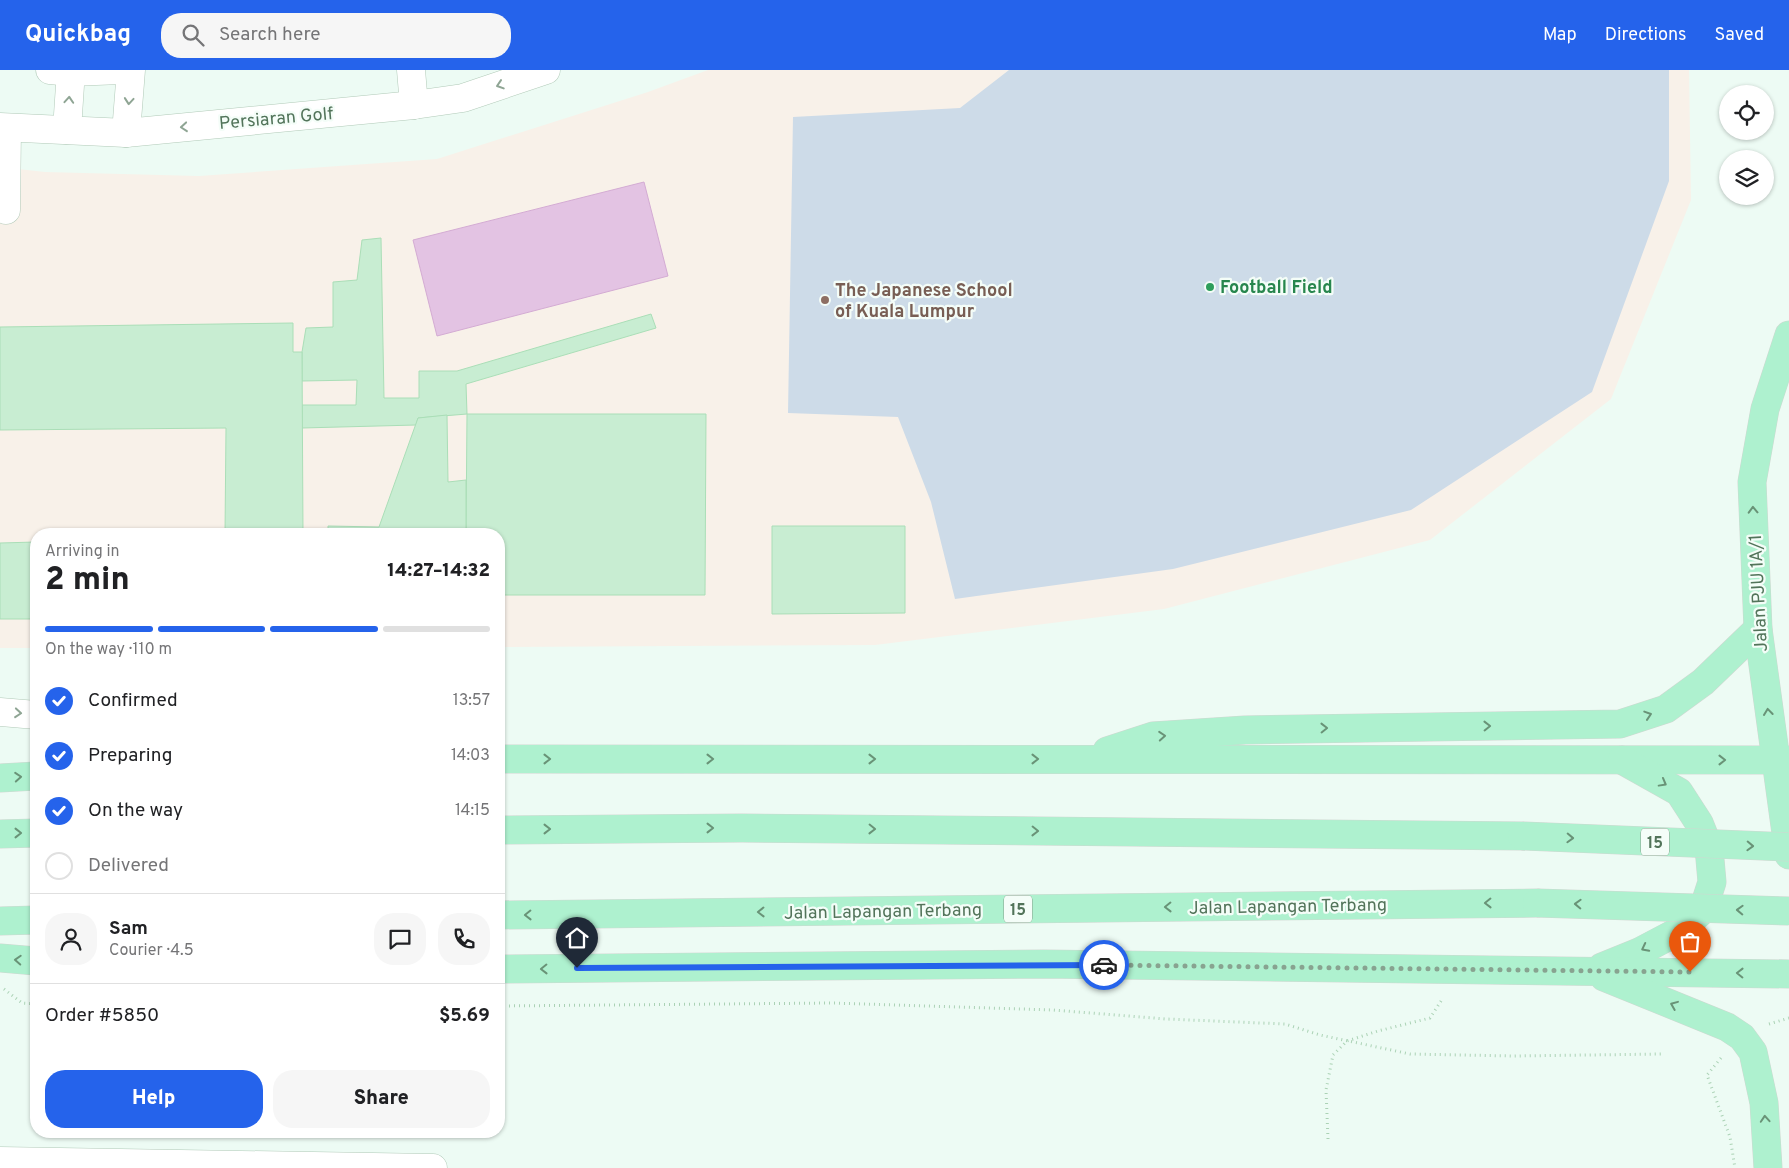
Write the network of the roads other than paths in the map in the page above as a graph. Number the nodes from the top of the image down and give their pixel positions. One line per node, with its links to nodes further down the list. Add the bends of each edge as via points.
1 (64, 70): 2 (street); 8 (street, one-way to 1)
2 (121, 70)
3 (131, 70): 9 (street, one-way to 9)
4 (411, 70): 6 (street)
5 (546, 70): 6 (street, Persiaran Golf, one-way to 6, via 463,98)
6 (414, 105): 9 (street, Persiaran Golf, one-way to 9)
7 (3, 128): 8 (street, Persiaran Golf); 10 (street)
8 (67, 130): 9 (street, Persiaran Golf)
9 (126, 133)
10 (6, 210)
11 (1789, 334): 12 (main road, Jalan PJU 1A/1, one-way to 11, via 1752,482 1765,409)
12 (1758, 629): 15 (main road, one-way to 12, via 1153,736 1245,730 1620,724 1666,709 1702,682); 18 (main road, Jalan PJU 1A/1, one-way to 12)
13 (0, 712): 14 (street, one-way to 14)
14 (30, 714)
15 (1082, 758): 16 (main road, one-way to 15); 17 (main road)
16 (505, 759)
17 (1620, 760): 18 (main road, one-way to 18); 33 (main road, one-way to 33, via 1679,792 1699,823 1709,848 1712,882 1703,910 1677,932 1639,952)
18 (1782, 760): 25 (main road, Jalan PJU 1A/1)
19 (30, 776): 20 (main road, one-way to 19)
20 (0, 778)
21 (505, 830): 24 (main road, 15, one-way to 24, bridge, via 752,828 1522,836)
22 (30, 833): 23 (main road, one-way to 22)
23 (0, 834)
24 (1789, 847)
25 (1789, 855)
26 (1789, 911): 27 (main road, Jalan Lapangan Terbang / 15, one-way to 27, bridge, via 1537,903)
27 (505, 915)
28 (30, 920): 29 (main road)
29 (0, 921)
30 (0, 958): 31 (main road, one-way to 30)
31 (30, 960)
32 (505, 969): 33 (main road, one-way to 32, via 1044,964)
33 (1590, 971): 34 (main road, one-way to 33); 37 (main road, one-way to 33, via 1764,1103 1753,1052 1742,1037 1727,1027)
34 (1789, 974)
35 (0, 1161): 36 (street)
36 (433, 1168)
37 (1768, 1168)

